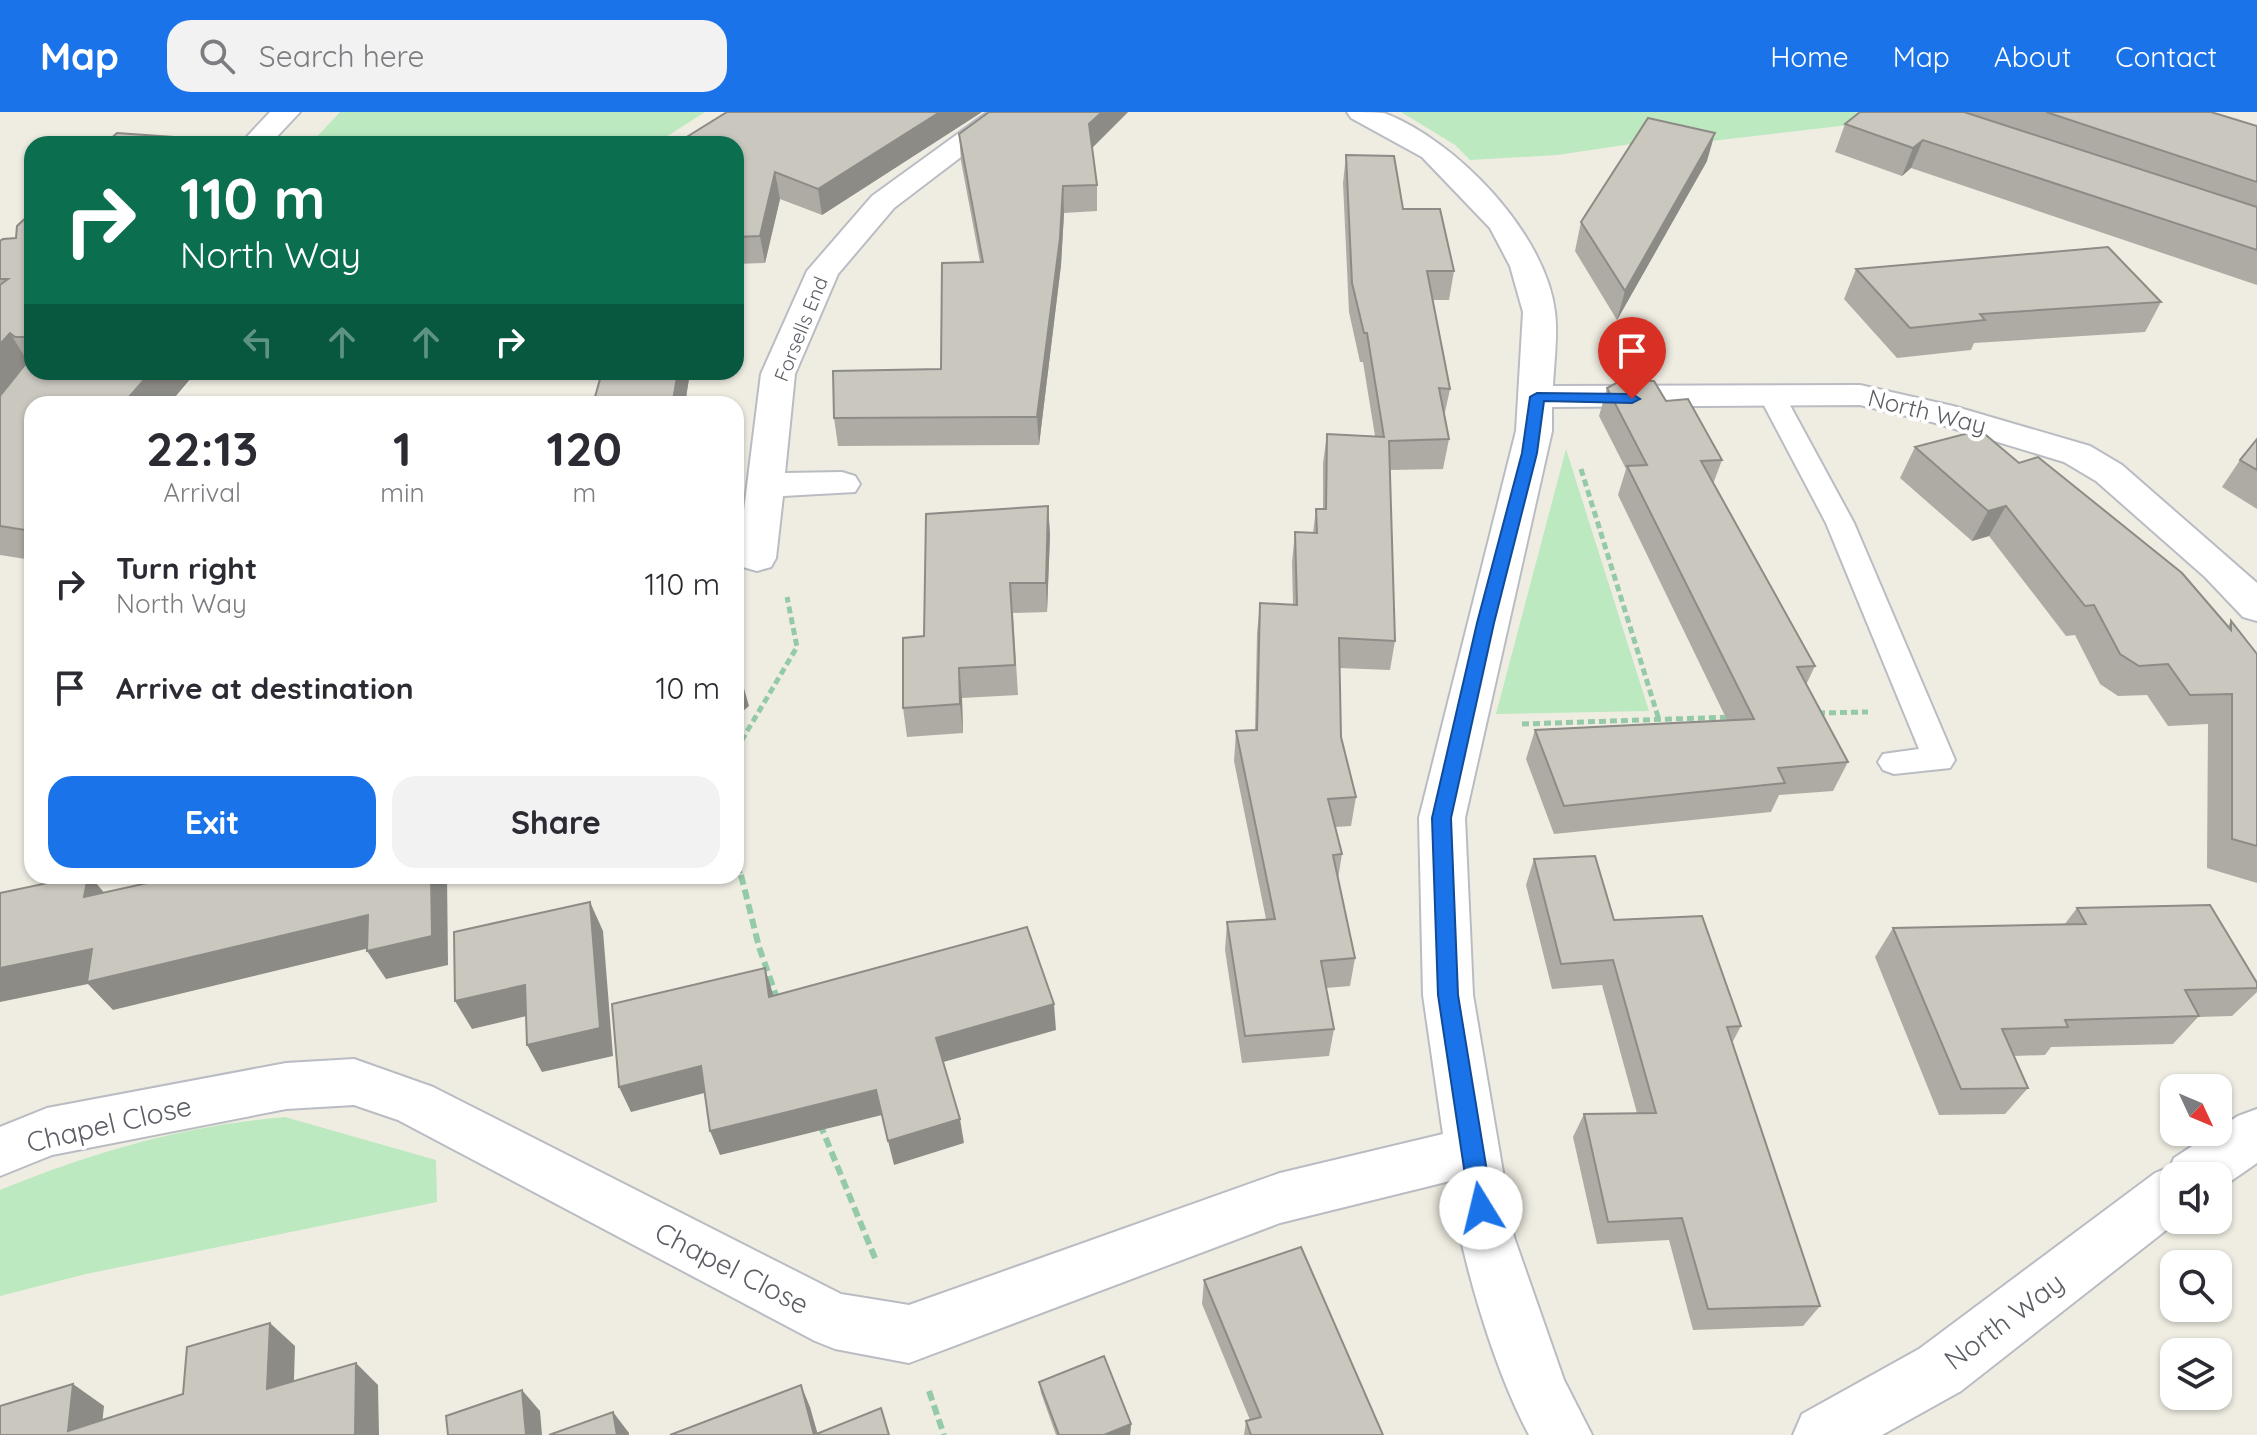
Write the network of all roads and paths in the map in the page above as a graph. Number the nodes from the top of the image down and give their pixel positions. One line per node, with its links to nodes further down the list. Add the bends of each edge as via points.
1 (286, 112): 4 (street)
2 (1006, 112): 8 (street, Forsells End, via 883,202 823,271 778,374)
3 (1361, 112): 6 (street, via 1432,151 1503,224 1526,266 1539,312)
4 (262, 136)
5 (1772, 396): 6 (street, North Way); 10 (street, North Way, via 1860,395 2077,454 2109,473); 11 (lane, via 1840,523)
6 (1548, 398): 14 (path); 15 (street, via 1534,431)
7 (842, 484): 8 (street)
8 (765, 485): 9 (street, Forsells End)
9 (757, 558): 16 (path, via 781,572 797,647)
10 (2257, 607)
11 (1920, 709): 12 (path); 17 (lane, via 1939,760)
12 (1813, 714)
13 (1736, 717): 14 (path)
14 (1659, 720): 15 (path)
15 (1461, 725): 22 (street, via 1442,832 1448,995)
16 (744, 736)
17 (1894, 762)
18 (743, 884): 19 (path)
19 (779, 1005)
20 (820, 1122): 26 (path)
21 (2257, 1133): 24 (street)
22 (1473, 1151): 26 (street, via 1280,1198); 28 (street, via 1486,1237 1540,1395)
23 (0, 1152): 26 (street, Chapel Close, via 47,1132 286,1086 354,1082 415,1103 835,1321)
24 (2214, 1162)
25 (2160, 1202): 29 (street, North Way, via 1940,1370)
26 (909, 1334): 27 (path)
27 (944, 1435)
28 (1562, 1435)
29 (1823, 1435)

